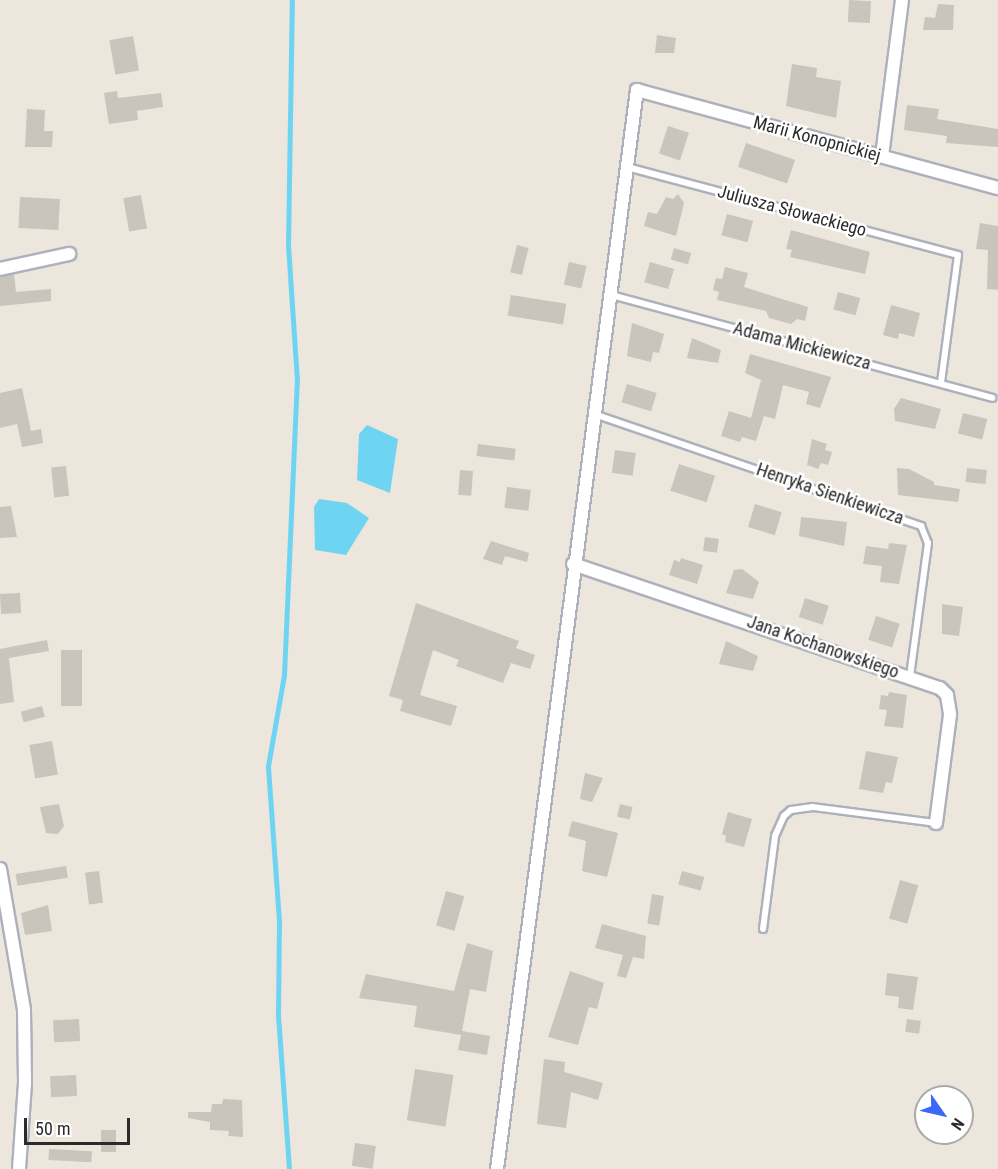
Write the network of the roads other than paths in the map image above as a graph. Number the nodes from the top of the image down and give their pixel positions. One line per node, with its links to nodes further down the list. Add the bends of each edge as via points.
1 (902, 0): 2 (street)
2 (882, 156): 3 (street, Marii Konopnickiej, via 636,90); 4 (street, Marii Konopnickiej)
3 (626, 167): 7 (street); 8 (lane, Juliusza Słowackiego, via 958,255)
4 (998, 188)
5 (69, 254): 6 (street)
6 (0, 269)
7 (612, 295): 8 (lane, Adama Mickiewicza); 10 (street)
8 (941, 383): 9 (lane, Adama Mickiewicza)
9 (992, 399)
10 (594, 413): 11 (street); 12 (lane, Henryka Sienkiewicza, via 921,526 928,543)
11 (573, 564): 12 (street, Jana Kochanowskiego); 17 (street)
12 (910, 677): 13 (street, Jana Kochanowskiego, via 940,688 950,704)
13 (936, 823): 15 (lane, via 813,807 791,810 775,836)
14 (0, 869): 16 (street, via 24,1010 25,1083)
15 (763, 929)
16 (18, 1169)
17 (497, 1169)

